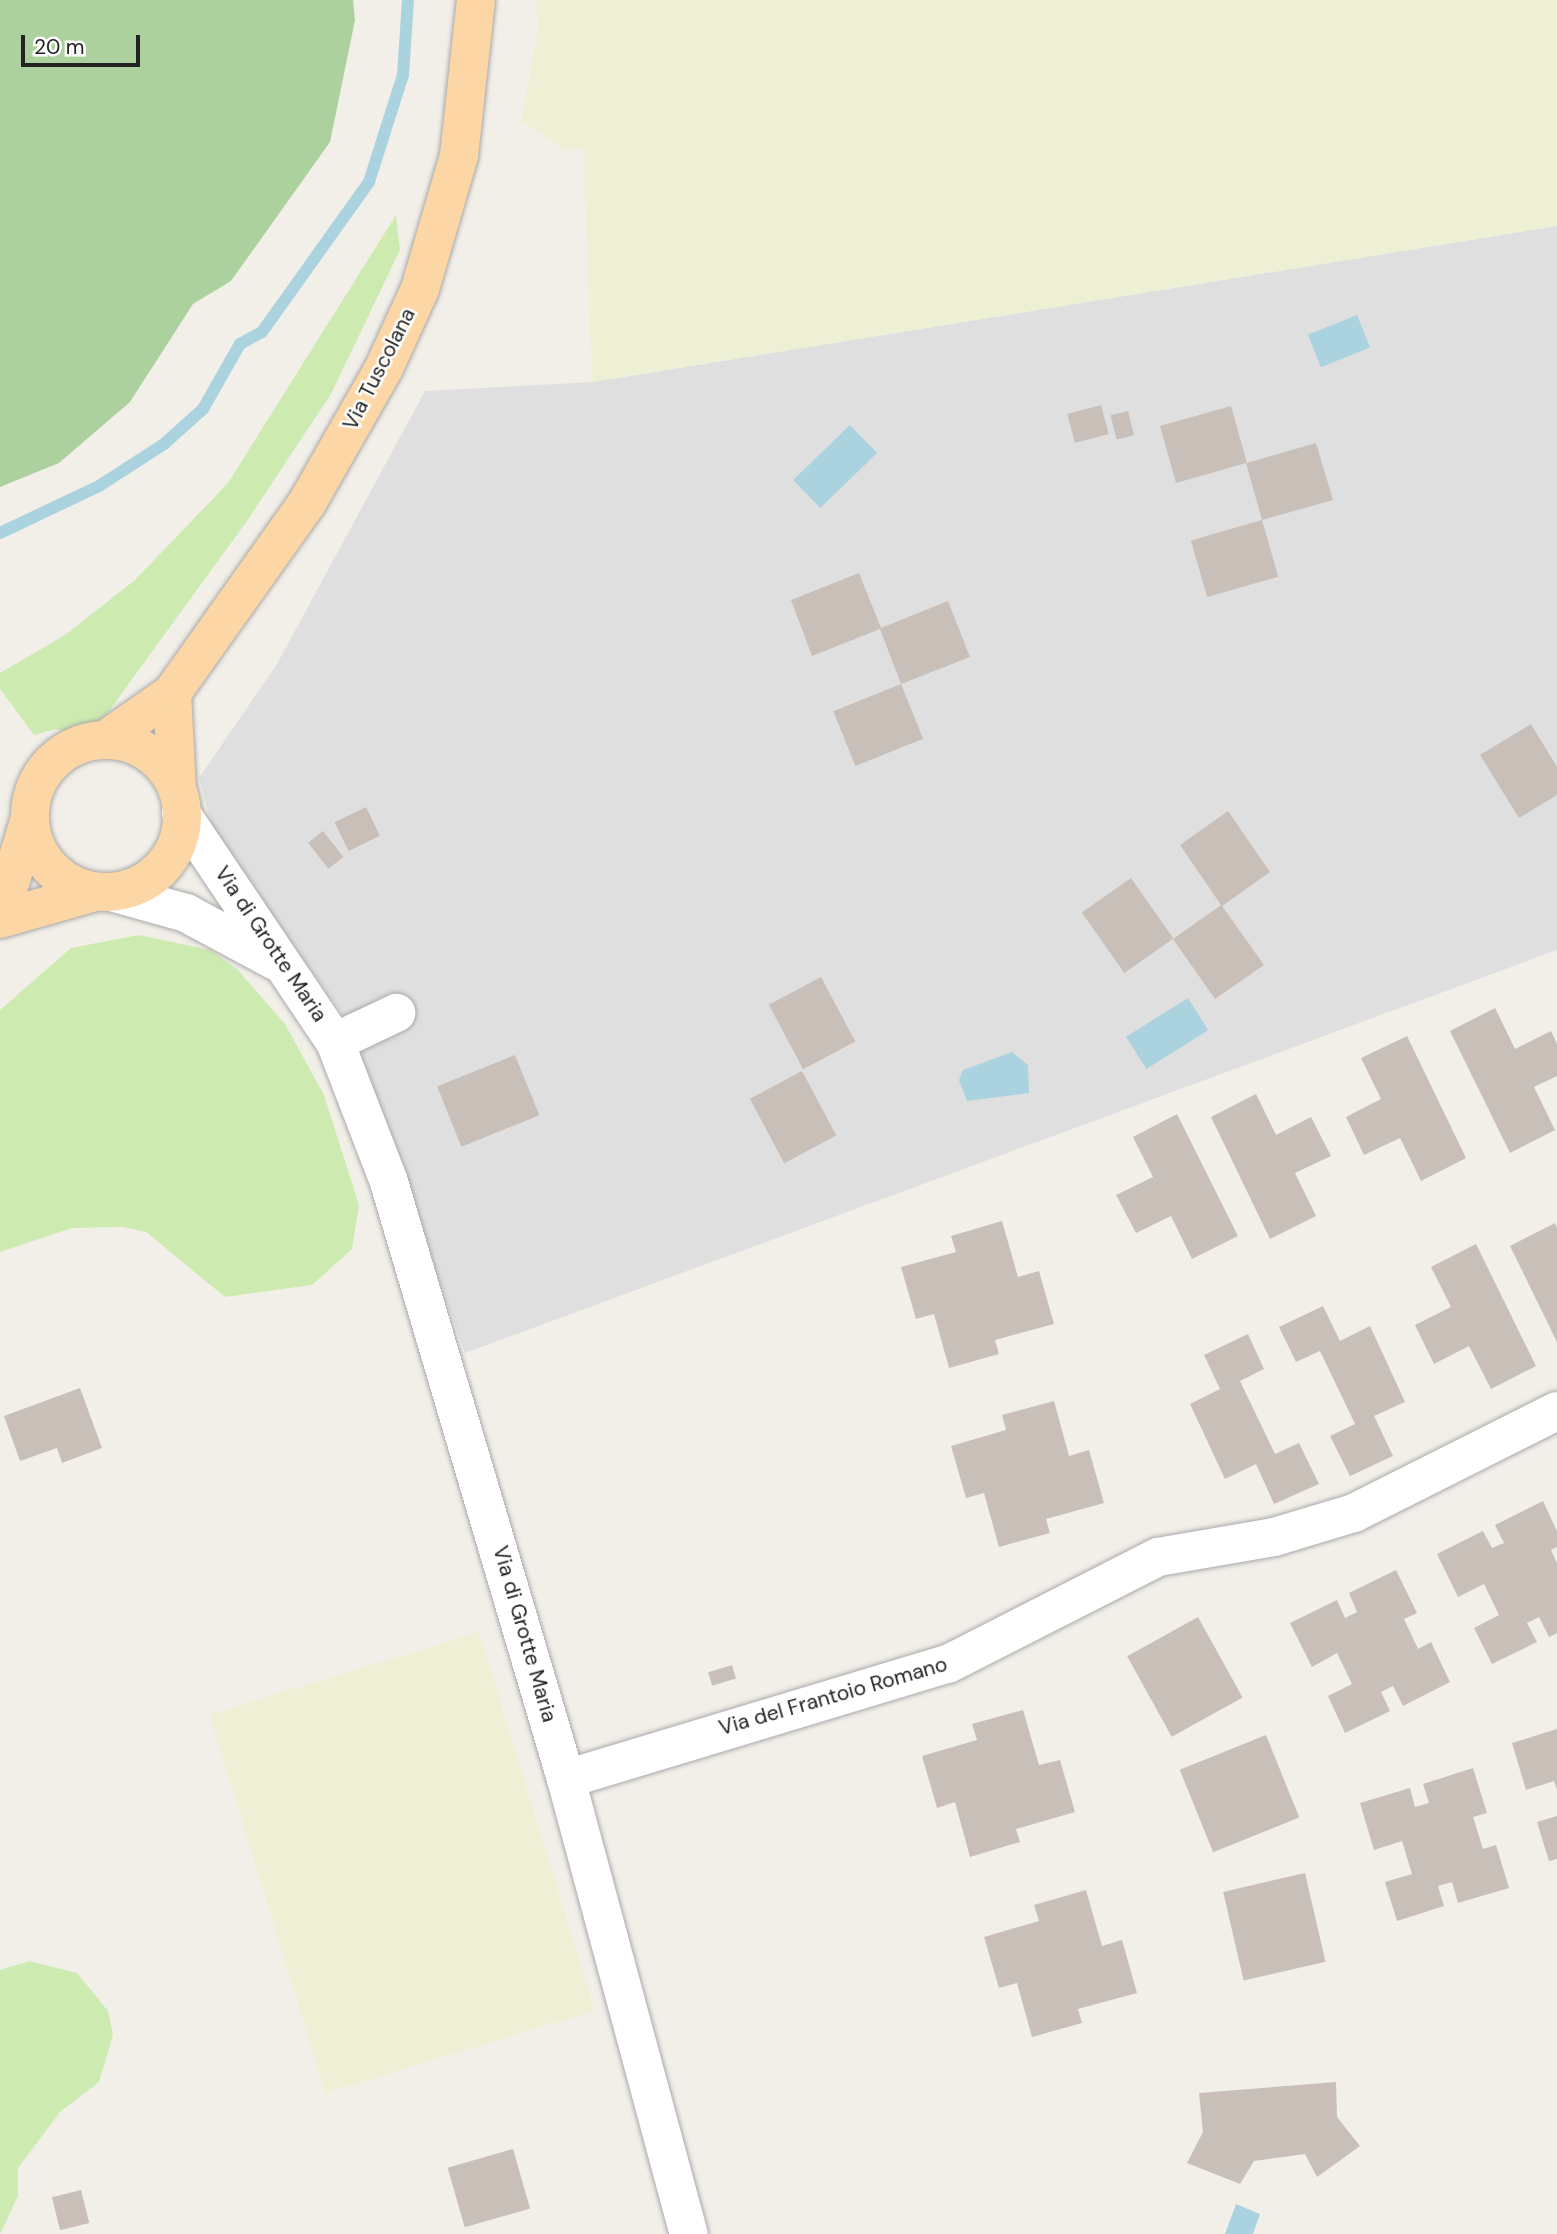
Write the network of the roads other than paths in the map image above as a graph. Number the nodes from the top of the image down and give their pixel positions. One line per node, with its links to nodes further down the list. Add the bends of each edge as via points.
1 (476, 0): 2 (main road, Via Tuscolana, via 459,156 403,329 307,503)
2 (172, 693): 3 (main road, Via Tuscolana); 4 (main road)
3 (104, 740): 4 (main road, via 134,746 160,763); 5 (main road, via 75,747 51,764 35,789)
4 (179, 801): 6 (main road, via 165,864 141,883); 8 (street, Via di Grotte Maria)
5 (30, 818): 6 (main road, via 36,847 53,871); 7 (main road)
6 (103, 892): 7 (main road); 8 (street, via 186,913)
7 (0, 917)
8 (280, 964): 10 (street, Via di Grotte Maria)
9 (396, 1013): 10 (street, Via di Grotte Maria)
10 (335, 1042): 12 (street, Via di Grotte Maria, via 426,1294)
11 (1557, 1410): 12 (street, Via del Frantoio Romano, via 1354,1513 1274,1537 1158,1558 948,1664)
12 (566, 1779): 13 (street, Via di Grotte Maria)
13 (689, 2234)

